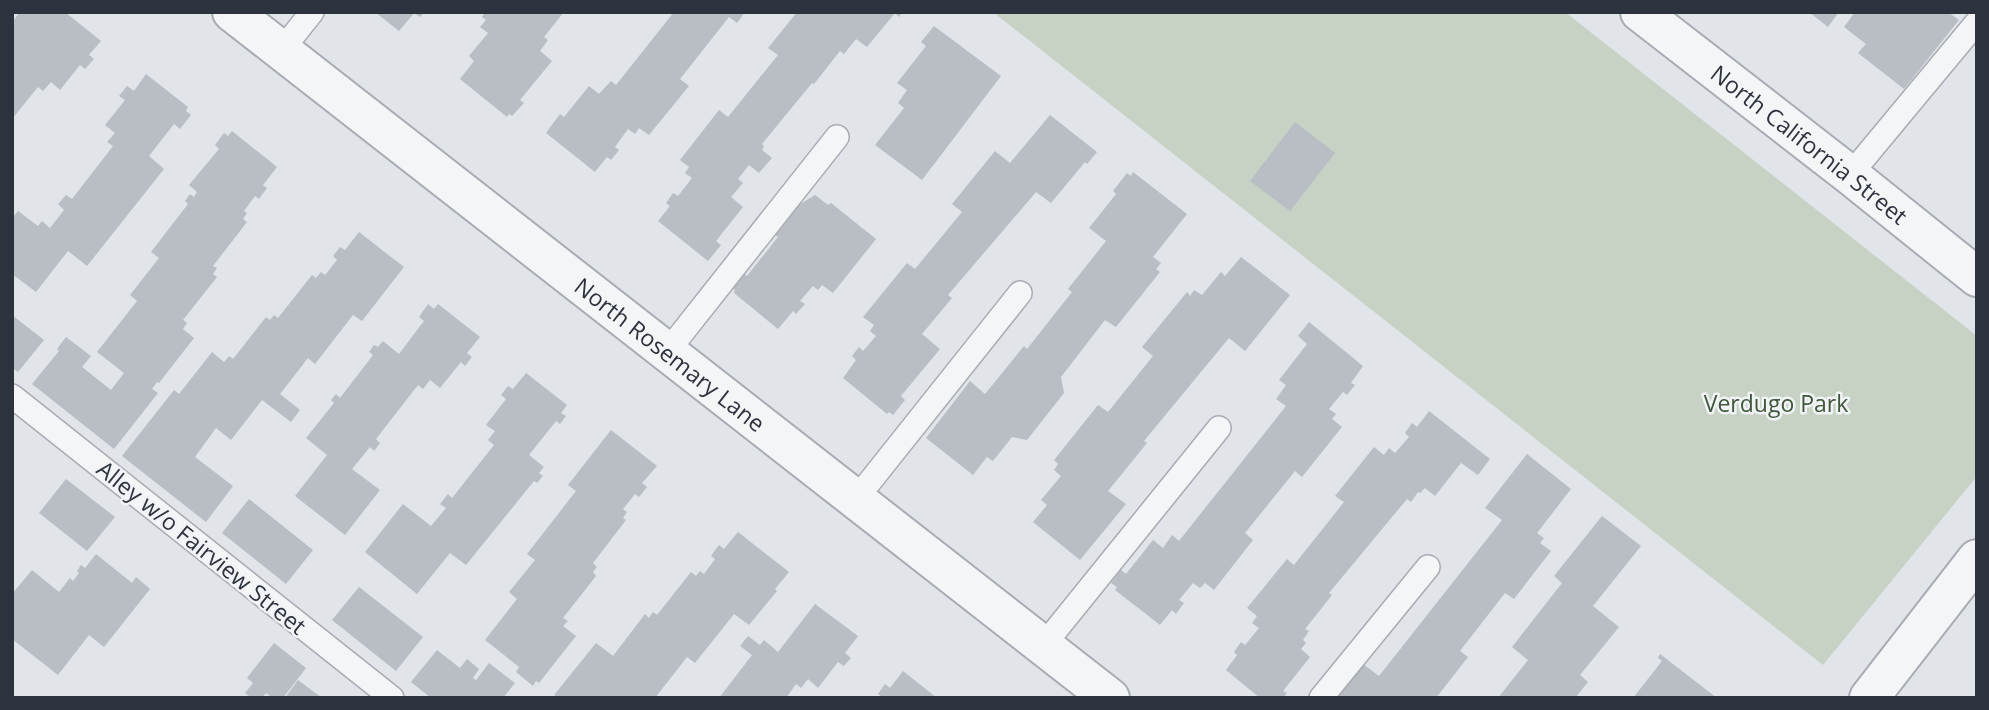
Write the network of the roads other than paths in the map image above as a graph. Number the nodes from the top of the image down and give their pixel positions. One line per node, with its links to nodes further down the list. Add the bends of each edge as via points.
1 (232, 12): 5 (street, North Rosemary Lane)
2 (312, 12): 5 (lane)
3 (1640, 12): 7 (street, North California Street)
4 (1977, 22): 7 (lane)
5 (281, 51): 10 (street, North Rosemary Lane)
6 (837, 137): 10 (lane)
7 (1850, 175): 8 (street, North California Street)
8 (1977, 277)
9 (1020, 293): 13 (lane)
10 (667, 352): 13 (street, North Rosemary Lane)
11 (12, 396): 17 (lane, Alley w/o Fairview Street)
12 (1219, 428): 16 (lane)
13 (856, 499): 16 (street, North Rosemary Lane)
14 (1977, 559): 20 (street)
15 (1428, 567): 19 (lane)
16 (1043, 646): 18 (street, North Rosemary Lane)
17 (392, 698)
18 (1110, 698)
19 (1321, 698)
20 (1869, 698)

